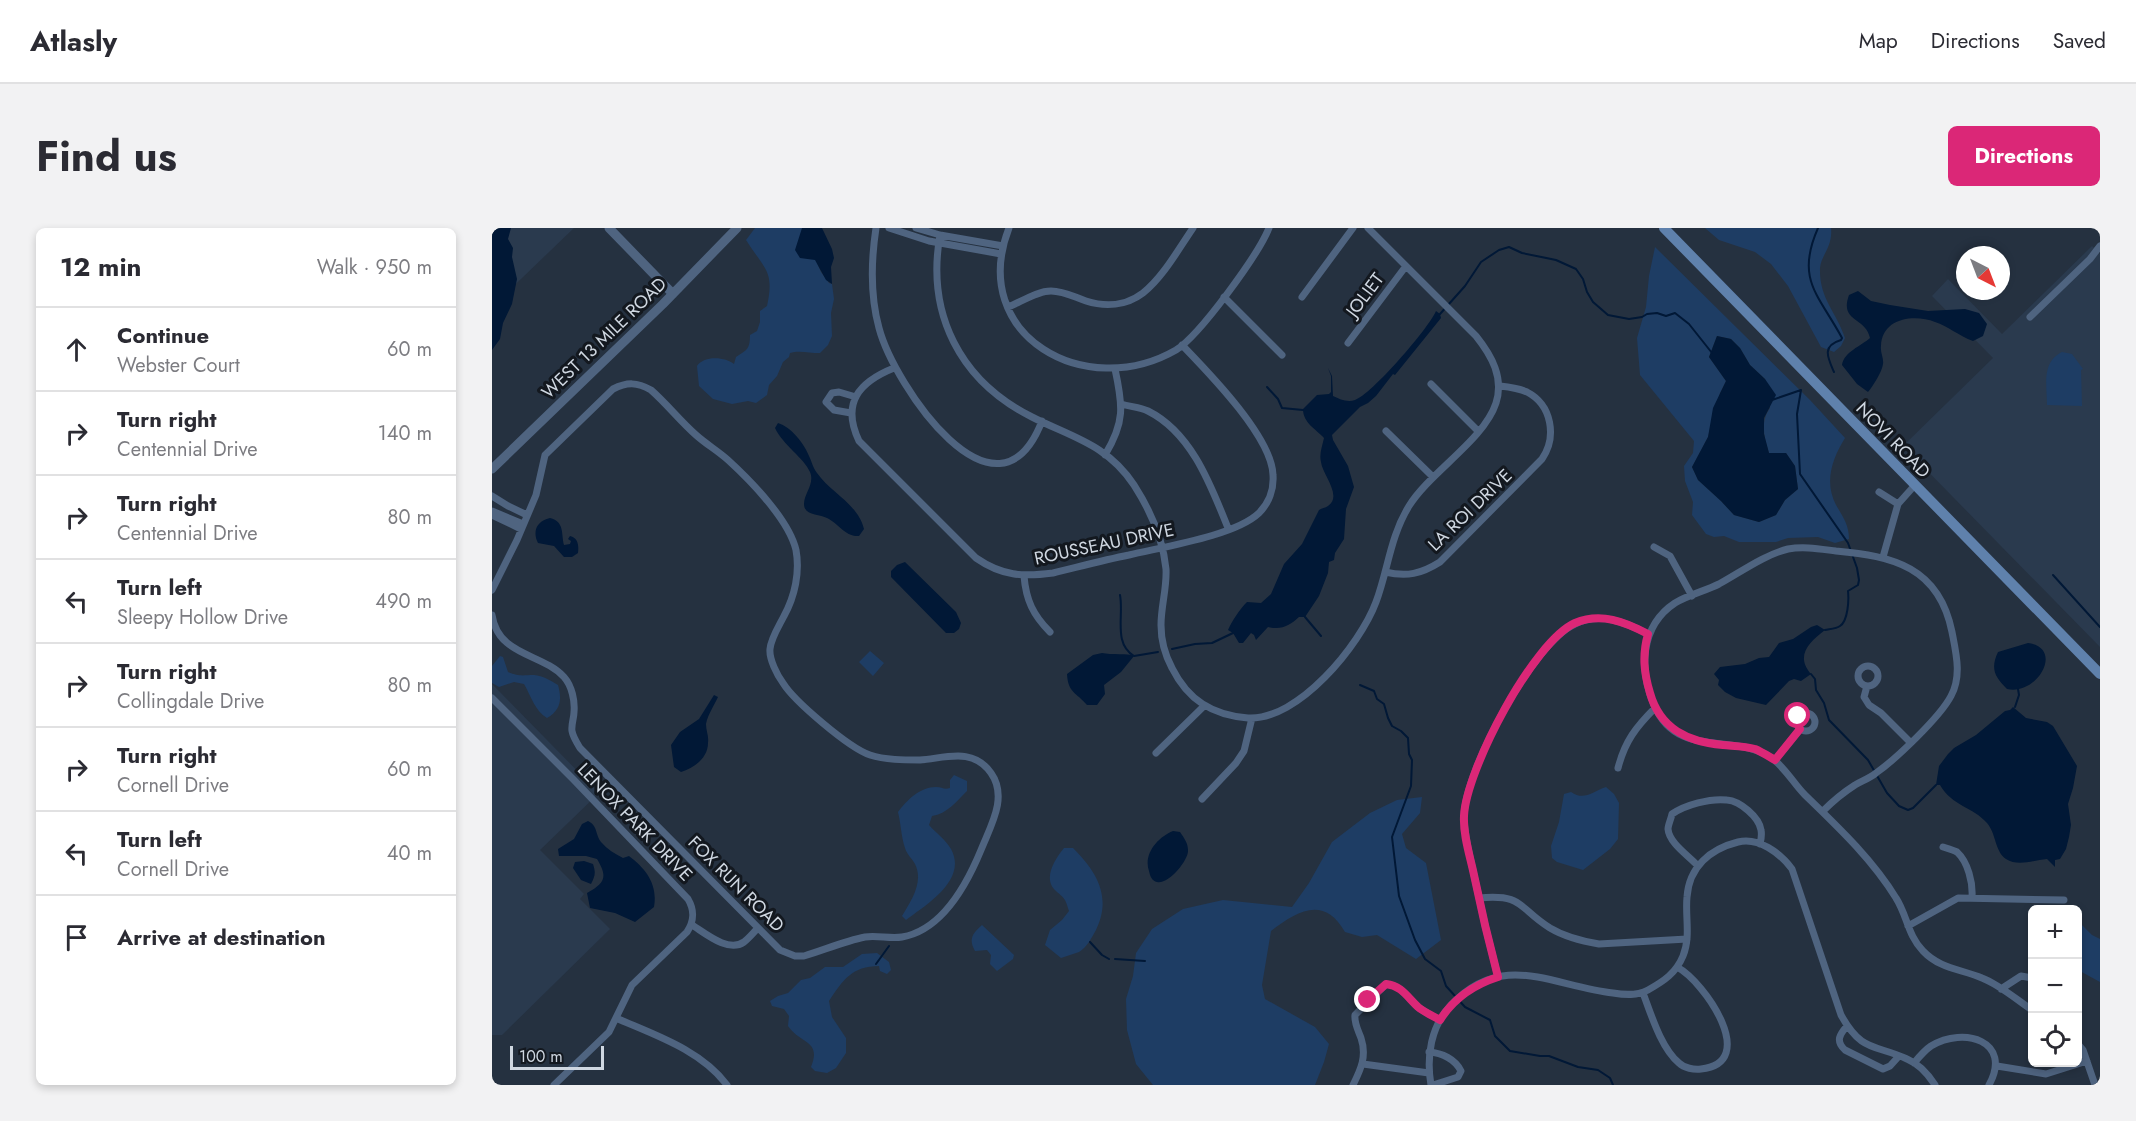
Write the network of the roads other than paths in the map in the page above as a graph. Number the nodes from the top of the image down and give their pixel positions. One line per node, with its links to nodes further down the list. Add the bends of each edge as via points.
1 (609, 228): 16 (street)
2 (737, 228): 16 (street, WEST 13 MILE ROAD)
3 (876, 228): 24 (street, via 872,256 874,300 879,329)
4 (889, 228): 12 (street)
5 (916, 228): 12 (street)
6 (1009, 228): 14 (street)
7 (1193, 228): 19 (street, via 1154,282 1131,301 1101,304 1053,291)
8 (1269, 228): 17 (street)
9 (1353, 228): 18 (street)
10 (1368, 228): 15 (street)
11 (1664, 228): 39 (main road, NOVI ROAD)
12 (939, 239): 14 (street); 31 (street, via 936,284 945,325 956,345 973,373 996,395)
13 (2100, 246): 20 (street)
14 (1002, 250): 19 (street, via 1000,273)
15 (1406, 266): 21 (street, JOLIET); 27 (street, via 1487,350)
16 (673, 294): 37 (street, WEST 13 MILE ROAD)
17 (1224, 297): 22 (street); 23 (street)
18 (1302, 297)
19 (1008, 308): 25 (street, via 1026,336 1043,350 1090,368)
20 (2030, 317)
21 (1348, 343)
22 (1182, 345): 25 (street, via 1155,359); 46 (street, ROUSSEAU DRIVE, via 1237,404 1269,457 1273,473 1266,504 1254,517)
23 (1282, 355)
24 (894, 368): 28 (street, via 871,379); 31 (street, via 928,419 953,442 986,462 999,465 1022,455)
25 (1115, 369): 29 (street)
26 (1431, 384): 32 (street)
27 (1498, 386): 32 (street, via 1496,404); 34 (street, via 1528,393 1538,401 1547,412)
28 (856, 397): 30 (street); 30 (street, via 832,393 825,402 834,410)
29 (1121, 404): 36 (street, via 1116,436); 46 (street, via 1149,411 1175,431 1202,469)
30 (851, 413): 51 (street, ROUSSEAU DRIVE, via 859,441 976,558 994,568)
31 (1042, 421): 36 (street, via 1080,437)
32 (1478, 430): 38 (street)
33 (1386, 431): 38 (street)
34 (1552, 432): 35 (street); 50 (street, LA ROI DRIVE, via 1542,459 1440,562 1410,575)
35 (1562, 432)
36 (1105, 455): 47 (street, via 1129,478 1146,505)
37 (492, 469)
38 (1433, 477): 50 (street, via 1418,493 1397,528)
39 (1915, 485): 42 (street); 57 (main road, NOVI ROAD)
40 (1879, 492): 42 (street)
41 (492, 496): 44 (street)
42 (1898, 504): 49 (street)
43 (492, 513): 45 (street)
44 (527, 515): 45 (street, FOX RUN ROAD); 78 (street, FOX RUN ROAD, via 545,455 552,447 613,388 626,383 651,390 728,460 780,515 791,534 798,571 787,611 769,650 783,684 835,734 870,755 909,760 962,755 977,759 997,782 999,801 973,869 962,891 927,926 901,938 866,937 804,956 780,950)
45 (522, 526): 52 (street, FOX RUN ROAD)
46 (1228, 528): 47 (street, ROUSSEAU DRIVE)
47 (1162, 548): 51 (street, ROUSSEAU DRIVE); 60 (street, via 1166,583 1162,643 1179,683)
48 (1654, 548): 53 (street, via 1670,556)
49 (1883, 557): 53 (street, via 1815,548 1790,549); 64 (street, via 1910,568 1935,590 1948,612 1958,667 1952,693 1942,709)
50 (1385, 572): 62 (street, via 1375,604 1349,651 1302,698 1284,710)
51 (1024, 576): 55 (street, via 1031,610)
52 (492, 590)
53 (1692, 596): 56 (street, via 1673,604)
54 (492, 615): 78 (street, FOX RUN ROAD, via 511,647 549,665 564,677 572,690 572,730 580,748)
55 (1050, 632)
56 (1648, 634): 61 (street, via 1644,663); 74 (street, via 1612,619 1594,618 1577,623 1548,644 1504,710 1479,763 1465,806 1466,834)
57 (2100, 674)
58 (1867, 686): 64 (street, via 1864,697 1869,705)
59 (492, 698): 76 (street, LENOX PARK DRIVE, via 688,899 694,914)
60 (1204, 706): 62 (street); 65 (street)
61 (1655, 708): 66 (street, via 1662,720 1681,734 1706,743 1754,749); 67 (street, via 1625,745)
62 (1252, 718): 68 (street, via 1244,751)
63 (1800, 729): 66 (street)
64 (1910, 742): 69 (street)
65 (1156, 753)
66 (1775, 760): 69 (street)
67 (1618, 768)
68 (1202, 799)
69 (1823, 812): 77 (street, via 1848,836 1895,896)
70 (1760, 844): 72 (street, via 1742,841 1724,845); 72 (street, via 1759,824 1737,803 1720,800 1681,808 1672,814 1668,829); 88 (street, via 1782,856 1792,869)
71 (1943, 847): 73 (street, via 1956,852 1964,864 1972,879)
72 (1697, 865): 79 (street, via 1686,898)
73 (1972, 897): 75 (street); 77 (street, via 1952,900)
74 (1479, 898): 79 (street, via 1516,901 1561,934 1586,942); 81 (street)
75 (2064, 900)
76 (692, 925): 78 (street, via 734,945); 86 (street, via 632,985)
77 (1908, 926): 83 (street, via 1919,946 1936,962 1985,979)
78 (758, 928)
79 (1688, 939): 80 (street)
80 (1677, 967): 84 (street, via 1662,983); 84 (street, via 1690,975 1719,1014 1727,1049 1715,1066 1696,1070 1681,1065 1655,1025)
81 (1498, 977): 84 (street, via 1521,974 1606,993); 87 (street, via 1461,994)
82 (2028, 977): 83 (street, via 2021,976)
83 (2001, 989): 85 (street)
84 (1643, 993)
85 (2028, 1007)
86 (616, 1018): 97 (street, via 609,1032); 98 (street, via 690,1052)
87 (1440, 1020): 90 (street); 94 (street, via 1419,1008 1395,985 1386,984 1355,1014 1363,1045)
88 (1847, 1026): 91 (street, via 1870,1046); 91 (street, via 1839,1039 1845,1050 1883,1069)
89 (2082, 1049): 92 (street)
90 (1429, 1052): 96 (street); 100 (street, via 1447,1058 1461,1071 1458,1077)
91 (1899, 1056): 93 (street)
92 (2087, 1061): 95 (street, via 2046,1074); 103 (street)
93 (1914, 1063): 95 (street, via 1930,1047 1965,1036 1982,1040); 101 (street)
94 (1363, 1064): 96 (street); 99 (street)
95 (1997, 1065): 102 (street)
96 (1429, 1073): 100 (street)
97 (555, 1085)
98 (727, 1085)
99 (1353, 1085)
100 (1432, 1085)
101 (1935, 1085)
102 (1989, 1085)
103 (2095, 1085)

